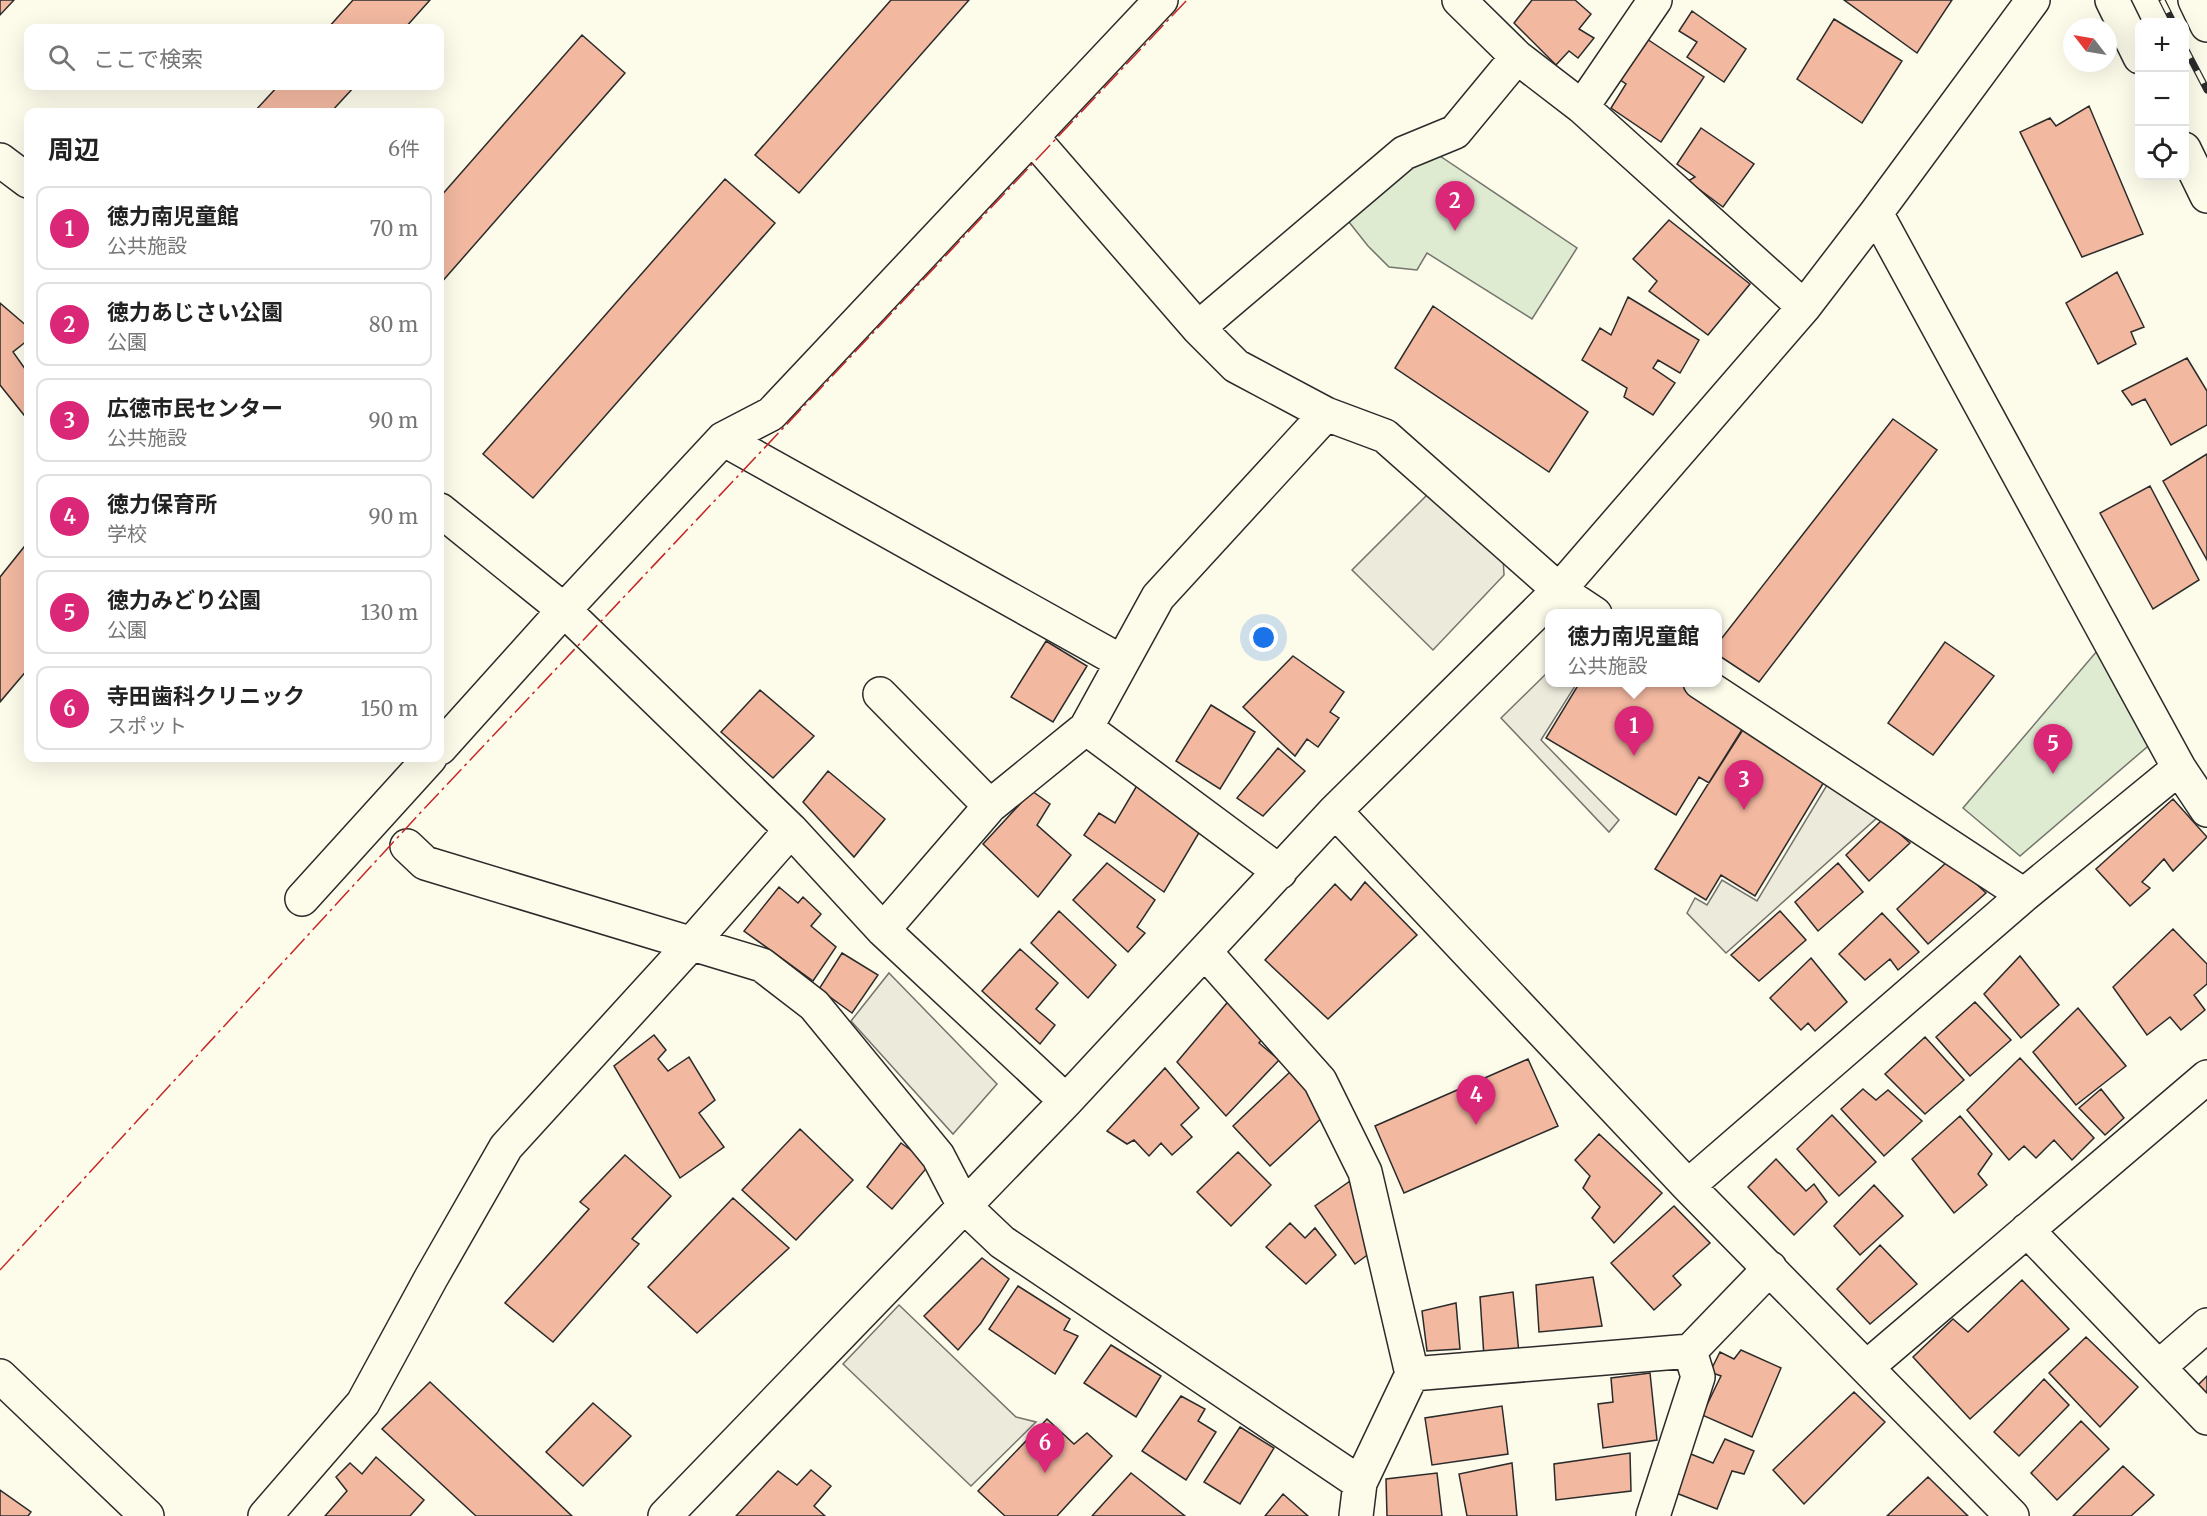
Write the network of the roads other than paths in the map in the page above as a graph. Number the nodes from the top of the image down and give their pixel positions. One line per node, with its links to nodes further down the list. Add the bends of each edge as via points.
1 (1161, 0): 11 (main road)
2 (1459, 0): 9 (main road)
3 (1655, 0): 10 (main road)
4 (2033, 0): 16 (main road)
5 (2112, 0): 8 (main road)
6 (2195, 0): 7 (main road)
7 (2207, 25)
8 (2135, 49)
9 (1517, 57): 10 (main road); 18 (main road, via 1455,132 1404,153)
10 (1582, 107): 17 (main road)
11 (1033, 138): 18 (main road); 20 (main road, via 771,414)
12 (2189, 159): 15 (main road)
13 (0, 160): 14 (main road)
14 (24, 178)
15 (2207, 196)
16 (1876, 213): 17 (main road); 31 (main road)
17 (1804, 307): 22 (main road)
18 (1198, 328): 19 (main road, via 1236,366)
19 (1326, 414): 22 (main road, via 1385,435); 25 (main road, via 1158,597)
20 (723, 439): 24 (main road); 25 (main road)
21 (444, 513): 24 (main road)
22 (1559, 590): 23 (main road); 34 (main road)
23 (1588, 609)
24 (564, 610): 29 (main road); 35 (main road)
25 (1122, 662): 28 (main road)
26 (1708, 687): 38 (main road)
27 (880, 694): 32 (main road)
28 (1086, 728): 32 (main road); 37 (main road)
29 (444, 743)
30 (426, 762): 39 (main road)
31 (2179, 768): 33 (main road); 38 (main road)
32 (990, 806): 40 (main road)
33 (2207, 810)
34 (1335, 811): 37 (main road); 45 (main road)
35 (791, 830): 40 (main road); 41 (main road)
36 (407, 846): 41 (main road, via 425,863)
37 (1280, 872): 42 (main road)
38 (2024, 895): 45 (main road)
39 (302, 899)
40 (883, 930): 44 (main road)
41 (691, 944): 46 (main road, via 762,965 814,1005 938,1156); 58 (main road, via 506,1147 363,1402)
42 (1205, 952): 44 (main road); 53 (main road, via 1320,1082 1365,1172)
43 (2207, 1077): 47 (main road)
44 (1066, 1101): 46 (main road)
45 (1688, 1186): 48 (main road)
46 (964, 1206): 56 (main road, via 1002,1242); 59 (main road)
47 (2027, 1230): 51 (main road); 52 (main road)
48 (1770, 1268): 50 (main road); 51 (main road)
49 (2207, 1325): 52 (main road)
50 (1690, 1351): 53 (main road); 61 (main road, via 1698,1377)
51 (1867, 1367): 62 (main road)
52 (2159, 1367): 55 (main road)
53 (1412, 1374): 56 (main road)
54 (0, 1376): 57 (main road)
55 (2207, 1418)
56 (1360, 1483): 60 (main road)
57 (147, 1516)
58 (265, 1516)
59 (665, 1516)
60 (1356, 1516)
61 (1653, 1516)
62 (2012, 1516)

